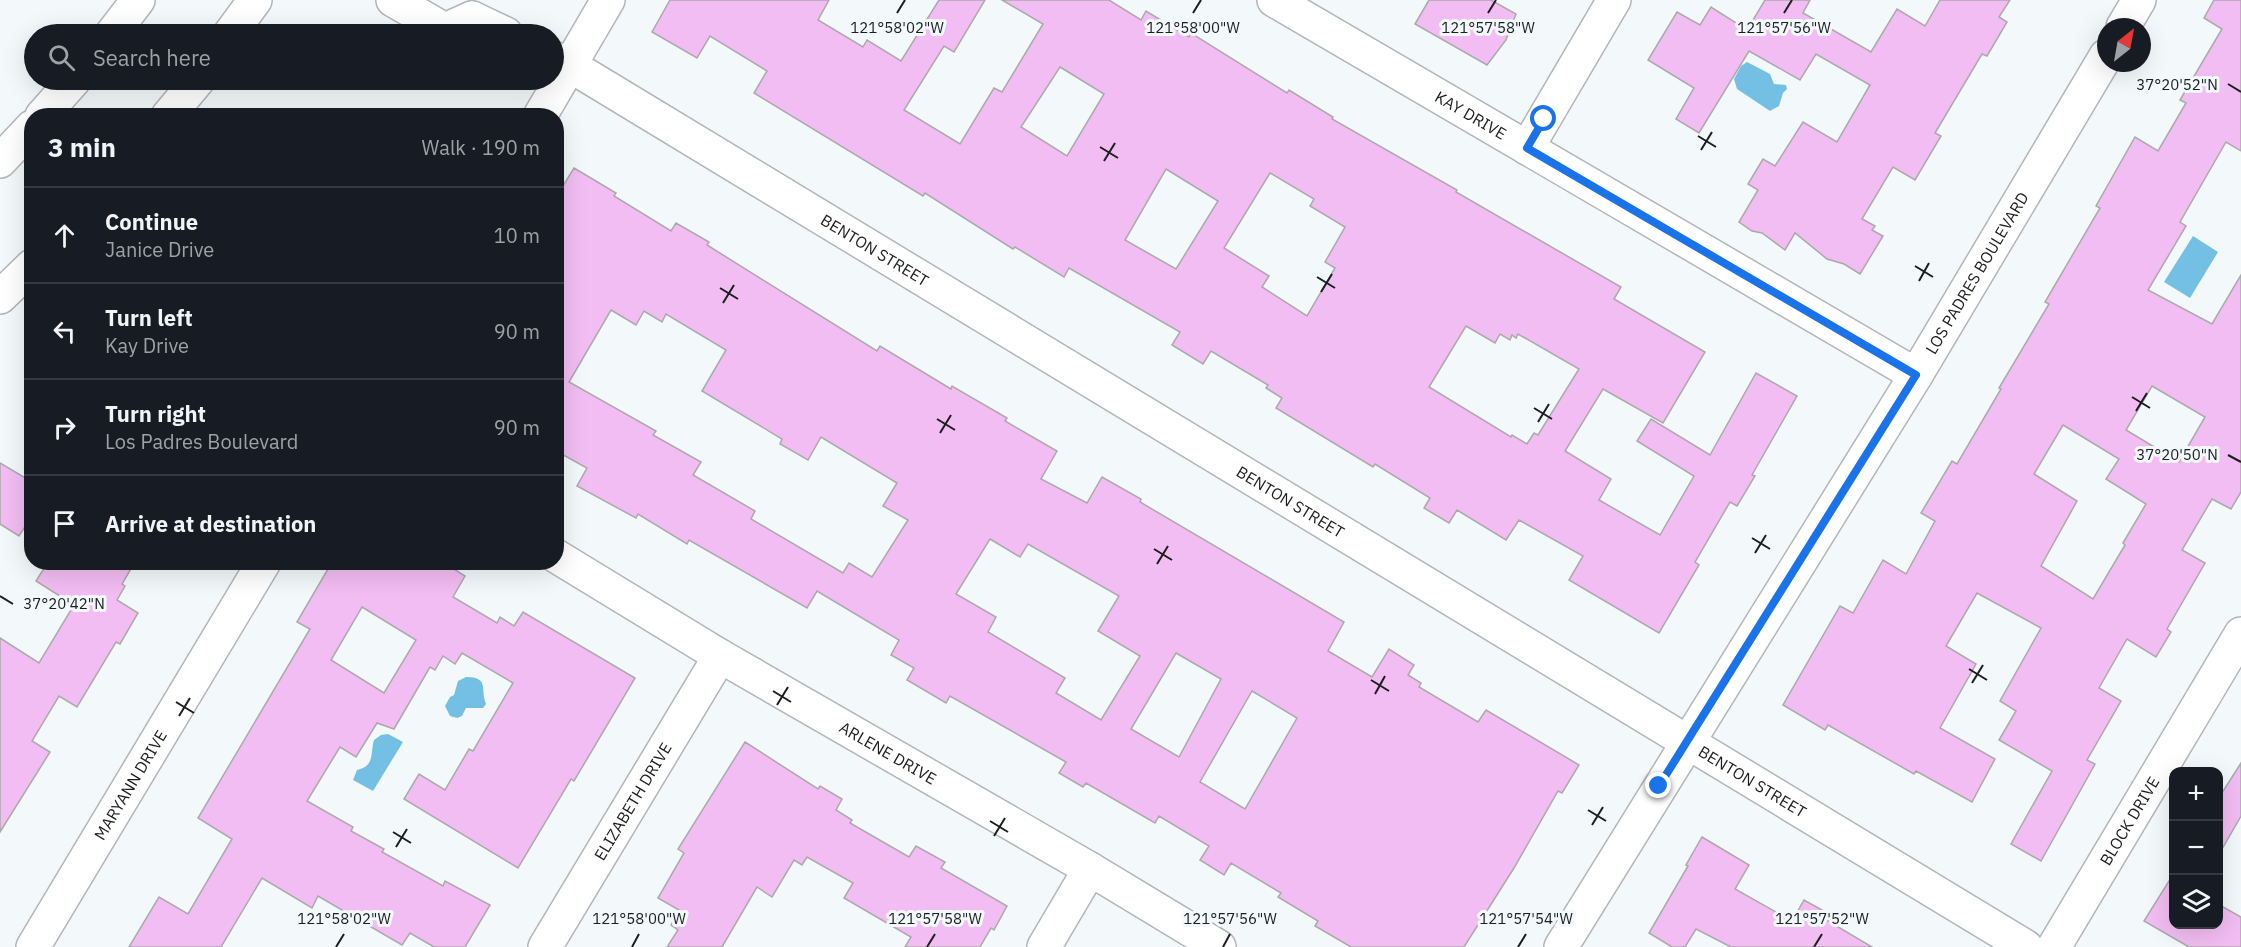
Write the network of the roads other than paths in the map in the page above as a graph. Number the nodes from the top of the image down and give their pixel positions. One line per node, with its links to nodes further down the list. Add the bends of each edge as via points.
1 (138, 0): 10 (main road)
2 (255, 0): 11 (main road)
3 (393, 0): 12 (main road)
4 (608, 0): 15 (main road)
5 (1274, 0): 25 (main road, KAY DRIVE)
6 (1614, 0): 25 (main road)
7 (2139, 0): 9 (main road)
8 (472, 9): 13 (main road); 14 (main road)
9 (2128, 18)
10 (120, 24)
11 (237, 24)
12 (435, 24)
13 (453, 24)
14 (492, 24)
15 (564, 59)
16 (564, 63): 34 (main road, BENTON STREET)
17 (2097, 71): 29 (main road, LOS PADRES BOULEVARD)
18 (65, 90): 21 (main road)
19 (190, 90): 22 (main road)
20 (551, 90): 23 (main road)
21 (49, 108)
22 (175, 108)
23 (543, 108)
24 (24, 136): 26 (main road)
25 (1527, 148): 29 (main road, KAY DRIVE)
26 (0, 161)
27 (24, 274): 28 (main road)
28 (0, 297)
29 (1916, 375): 34 (main road, LOS PADRES BOULEVARD)
30 (564, 561): 33 (main road, ARLENE DRIVE)
31 (259, 570): 36 (main road, MARYANN DRIVE)
32 (2241, 634): 42 (main road, BLOCK DRIVE)
33 (720, 656): 35 (main road, ARLENE DRIVE); 37 (main road, ELIZABETH DRIVE)
34 (1686, 742): 40 (main road, LOS PADRES BOULEVARD); 41 (main road, BENTON STREET)
35 (1090, 869): 38 (main road); 39 (main road, ARLENE DRIVE)
36 (33, 947)
37 (545, 947)
38 (1044, 947)
39 (1219, 947)
40 (1561, 947)
41 (2026, 947)
42 (2054, 947)

